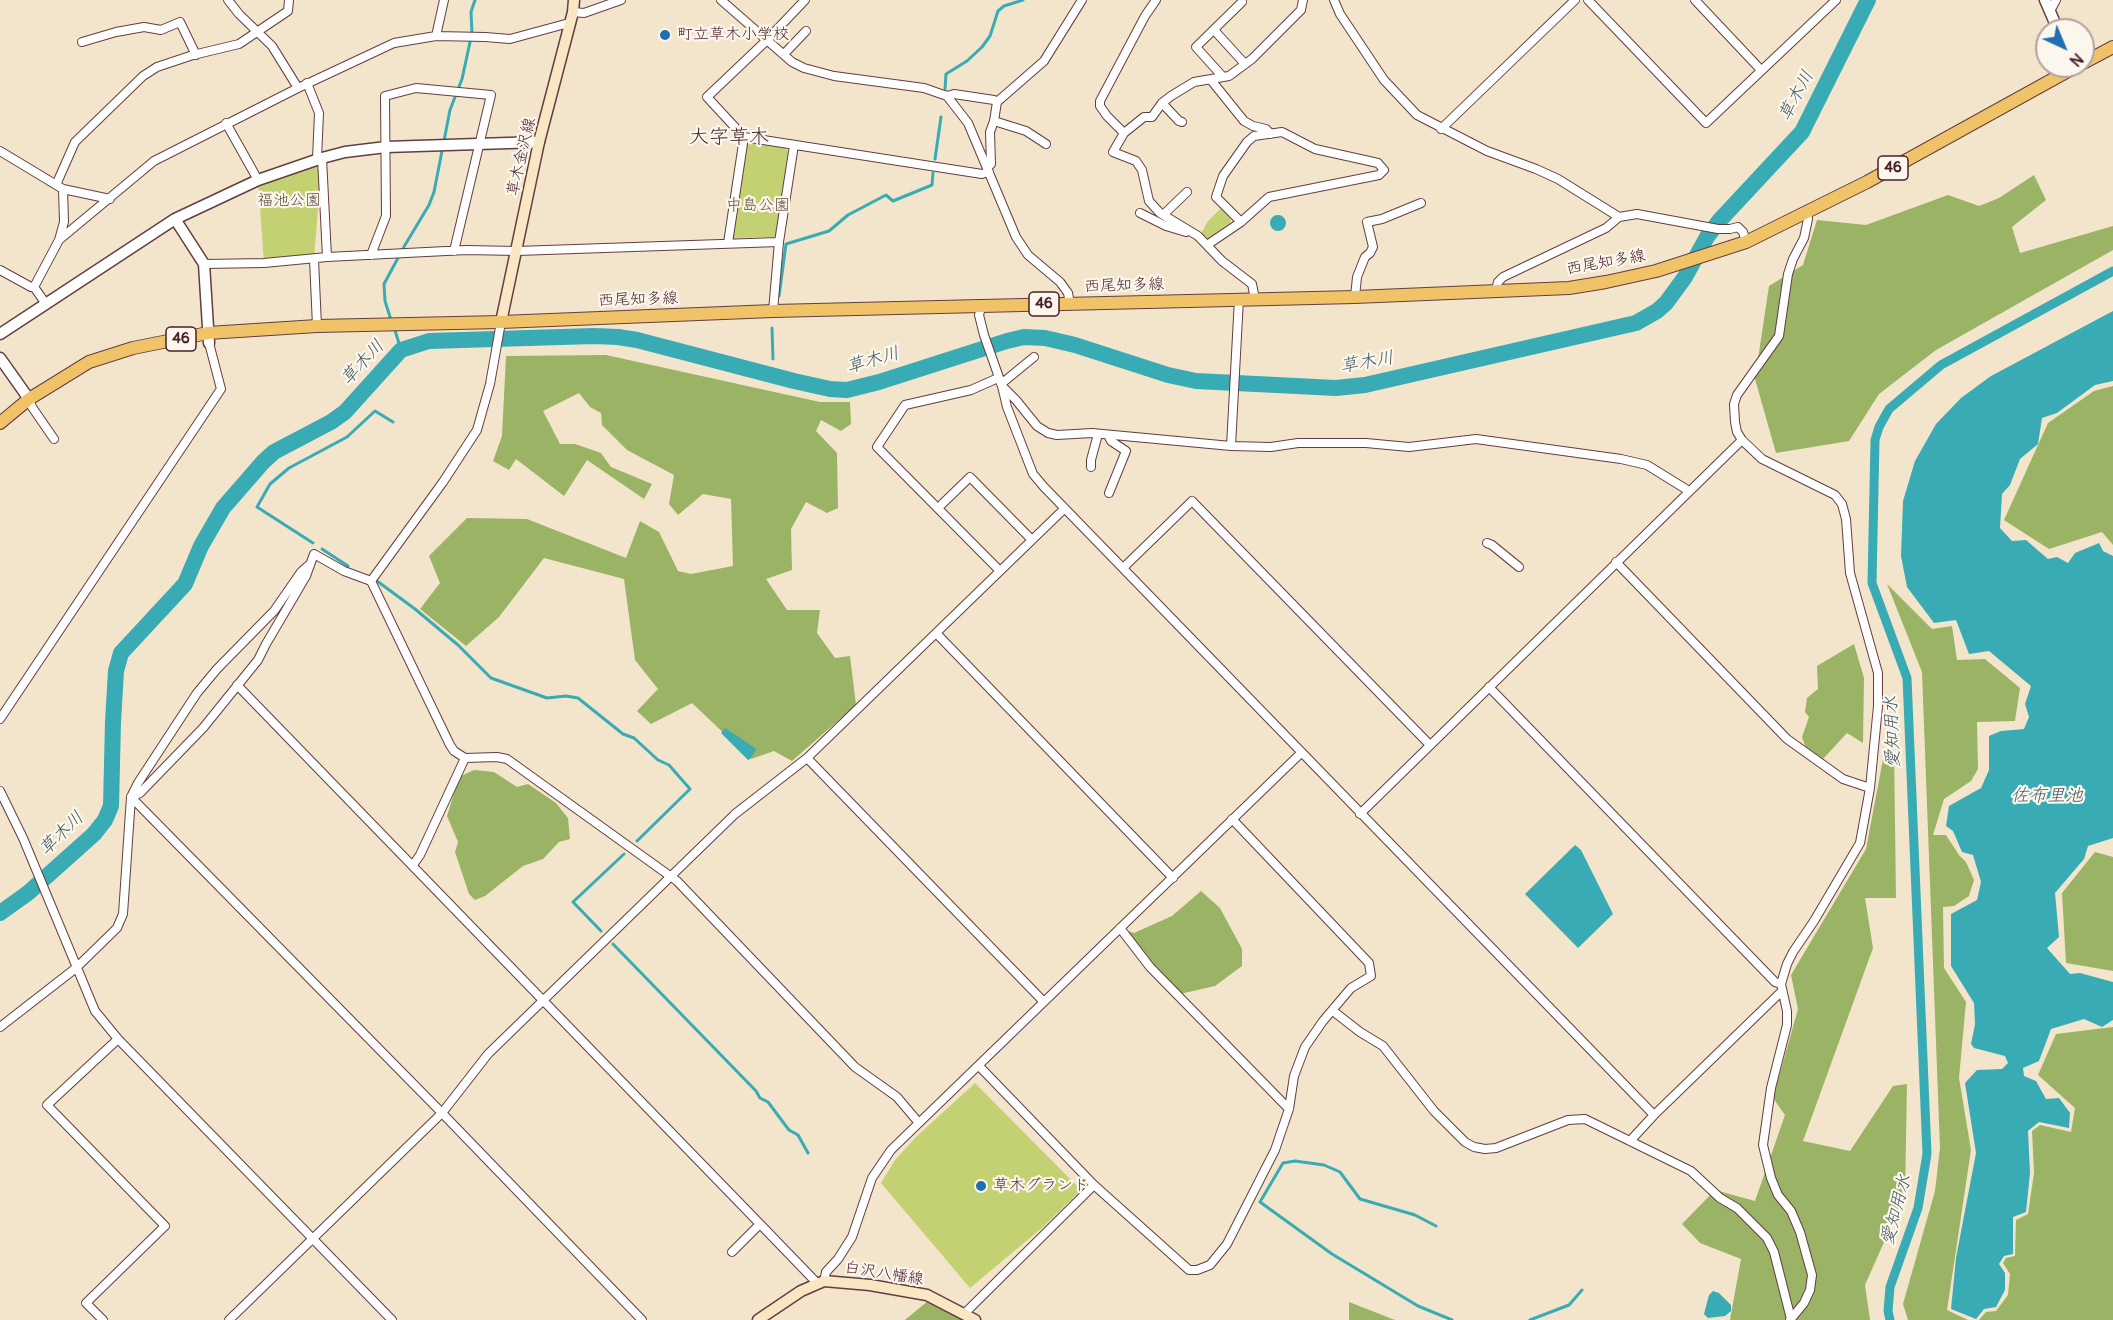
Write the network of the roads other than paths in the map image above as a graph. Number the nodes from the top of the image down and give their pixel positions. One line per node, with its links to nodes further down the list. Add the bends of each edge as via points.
1 (228, 0): 24 (street)
2 (289, 0): 24 (street, via 288,11)
3 (444, 0): 25 (street)
4 (574, 0): 20 (main road, 草木金沢線)
5 (621, 0): 20 (street)
6 (721, 0): 26 (street)
7 (805, 0): 26 (street)
8 (1082, 0): 40 (street, via 1044,61)
9 (1156, 0): 46 (street, via 1100,101 1107,116)
10 (1303, 0): 32 (street, via 1300,10)
11 (1334, 0): 45 (street, via 1384,80 1416,115)
12 (1575, 0): 45 (street)
13 (1588, 0): 33 (street, via 1706,123)
14 (1695, 0): 33 (street)
15 (1836, 0): 33 (street)
16 (2045, 0): 19 (street)
17 (2056, 0): 19 (street)
18 (1242, 2): 22 (street)
19 (2050, 11): 21 (street)
20 (571, 18): 25 (street, via 510,39); 49 (main road, 草木金沢線)
21 (2053, 18)
22 (1214, 30): 32 (street); 34 (street, via 1196,47)
23 (806, 31): 29 (street)
24 (258, 33): 30 (street, via 239,44); 38 (street, via 272,46)
25 (436, 36): 37 (street, via 394,43)
26 (766, 41): 29 (street); 48 (street, via 707,97)
27 (82, 42): 30 (street, via 144,27 160,30 180,22)
28 (2113, 47): 31 (main road, 西尾知多線 / 46)
29 (784, 54): 39 (street, via 792,62 818,72 924,88)
30 (196, 55): 58 (street, via 143,76 75,142)
31 (2095, 56)
32 (1245, 64): 34 (street)
33 (1761, 70)
34 (1223, 77): 36 (street)
35 (2055, 78): 63 (main road, 西尾知多線 / 46)
36 (1211, 80): 41 (street, via 1194,82); 47 (street, via 1244,121)
37 (307, 83): 38 (street); 55 (street, via 319,113)
38 (298, 88): 44 (street)
39 (946, 96): 40 (street); 56 (street, via 968,123)
40 (997, 102): 42 (street)
41 (1162, 103): 43 (street); 46 (street, via 1152,117 1144,117)
42 (994, 121): 51 (street, via 1026,131); 56 (street)
43 (1182, 122)
44 (226, 123): 57 (street); 60 (street, via 154,161)
45 (1441, 129): 65 (street, via 1536,168)
46 (1124, 133): 64 (street, via 1113,152 1136,161 1149,201)
47 (1271, 134): 67 (street, via 1254,136 1247,142 1223,176 1216,197); 67 (street, via 1282,132 1315,149 1378,163 1384,170 1379,175 1269,197)
48 (744, 137): 52 (street); 72 (street)
49 (539, 142): 50 (street); 75 (main road, 草木金沢線)
50 (481, 144): 53 (street); 53 (street, via 491,96 416,88 385,96); 74 (street)
51 (1046, 144)
52 (794, 145): 56 (street, via 982,174); 70 (street)
53 (387, 147): 55 (street); 76 (street, via 386,216)
54 (0, 151): 58 (street)
55 (319, 159): 57 (street); 77 (street)
56 (988, 170): 88 (street, via 1016,237 1028,255 1060,282)
57 (258, 180): 66 (street)
58 (59, 187): 60 (street); 69 (street, via 64,222)
59 (1187, 192): 64 (street)
60 (110, 199): 69 (street)
61 (1421, 203): 83 (street, via 1367,222 1373,247 1357,277)
62 (1140, 213): 68 (street, via 1176,230)
63 (1807, 213): 71 (main road, 西尾知多線 / 46); 101 (street, via 1804,238 1788,274 1779,336 1740,388 1734,404 1735,423)
64 (1163, 215): 68 (street)
65 (1619, 217): 71 (street, via 1637,214 1718,229 1738,226); 82 (street, via 1606,228 1503,277)
66 (175, 219): 79 (street); 86 (street)
67 (1241, 222): 73 (street)
68 (1189, 231): 73 (street)
69 (59, 240): 81 (street)
70 (779, 242): 72 (street); 89 (street)
71 (1746, 242): 82 (main road, 西尾知多線 / 46, via 1656,271 1606,282 1569,288)
72 (728, 243): 75 (street)
73 (1207, 245): 84 (street, via 1252,284)
74 (454, 251): 75 (street); 76 (street)
75 (517, 251): 91 (main road, 草木金沢線)
76 (371, 255): 77 (street)
77 (327, 257): 78 (street)
78 (314, 259): 79 (street); 90 (street)
79 (204, 264): 93 (street)
80 (0, 270): 81 (street)
81 (34, 287): 86 (street)
82 (1497, 290): 83 (main road, 西尾知多線 / 46)
83 (1355, 297): 84 (main road, 西尾知多線 / 46)
84 (1255, 298): 85 (main road, 西尾知多線 / 46)
85 (1239, 299): 88 (main road, 西尾知多線 / 46); 102 (street)
86 (46, 304): 92 (street)
87 (982, 304): 88 (main road, 西尾知多線 / 46); 89 (main road, 西尾知多線 / 46); 96 (street, via 979,315)
88 (1070, 304)
89 (773, 311): 91 (main road, 西尾知多線 / 46)
90 (317, 326): 91 (main road, 西尾知多線 / 46, via 398,323); 93 (main road, 西尾知多線 / 46)
91 (499, 327): 115 (street, via 477,430)
92 (0, 334)
93 (209, 338): 97 (main road, 西尾知多線 / 46, via 133,348 89,362); 119 (street, via 221,389)
94 (1034, 357): 96 (street)
95 (0, 358): 97 (street)
96 (1000, 383): 99 (street, via 1037,426 1048,433); 106 (street, via 905,405 878,447); 107 (street, via 1033,474)
97 (29, 399): 98 (main road, 西尾知多線 / 46); 100 (street)
98 (0, 423)
99 (1103, 435): 102 (street); 103 (street); 105 (street, via 1126,452)
100 (54, 439)
101 (1742, 440): 104 (street); 124 (street, via 1762,459 1835,495 1842,504 1850,573 1878,673)
102 (1231, 446): 104 (street, via 1366,443 1409,447 1476,439 1647,465)
103 (1091, 467)
104 (1689, 491): 110 (street)
105 (1109, 493)
106 (938, 508): 108 (street, via 970,477); 114 (street)
107 (1064, 509): 108 (street); 113 (street)
108 (1032, 540): 114 (street)
109 (1487, 543): 112 (street)
110 (1616, 562): 118 (street); 124 (street, via 1787,739 1844,779)
111 (309, 565): 115 (street, via 314,554); 117 (street, via 258,660); 126 (street, via 274,611 197,693)
112 (1519, 567)
113 (1123, 568): 120 (street, via 1192,501); 121 (street)
114 (1000, 571): 116 (street)
115 (371, 581): 122 (street, via 450,746)
116 (936, 633): 123 (street); 131 (street)
117 (237, 685): 126 (street, via 203,728 140,793); 129 (street)
118 (1489, 687): 120 (street); 134 (street)
119 (0, 719)
120 (1429, 744): 127 (street)
121 (1301, 753): 127 (street); 128 (street)
122 (465, 758): 129 (street); 130 (street, via 507,759)
123 (807, 758): 130 (street, via 735,814); 136 (street)
124 (1870, 788): 134 (street, via 1860,843 1787,963)
125 (0, 791): 133 (street)
126 (131, 797): 133 (street, via 123,915 117,928); 142 (street)
127 (1360, 814): 143 (street)
128 (1232, 819): 131 (street); 137 (street, via 1369,963 1371,976 1351,988)
129 (413, 865): 135 (street)
130 (671, 877): 135 (street); 144 (street, via 855,1067 897,1097)
131 (1173, 878): 132 (street)
132 (1120, 928): 136 (street); 141 (street, via 1150,968)
133 (76, 968): 138 (street); 139 (street, via 95,1011)
134 (1782, 988): 143 (street); 152 (street, via 1787,1025 1771,1088 1763,1145 1771,1178 1800,1232 1812,1275 1810,1290)
135 (543, 1001): 142 (street, via 488,1054); 147 (street)
136 (1044, 1002): 140 (street)
137 (1333, 1011): 141 (street, via 1305,1047 1294,1076); 145 (street, via 1383,1046 1434,1111 1474,1147 1496,1148 1577,1119 1595,1122)
138 (0, 1027)
139 (118, 1039): 148 (street); 153 (street, via 47,1105 165,1226 86,1303)
140 (979, 1066): 144 (street); 146 (street)
141 (1289, 1108): 146 (street, via 1275,1149 1227,1244 1210,1265 1189,1270)
142 (442, 1113): 148 (street); 156 (street)
143 (1654, 1115): 145 (street)
144 (919, 1123): 150 (street, via 891,1150 872,1178 852,1238)
145 (1630, 1141): 152 (street, via 1691,1171 1767,1238)
146 (1094, 1185): 151 (street)
147 (760, 1224): 149 (street); 150 (street)
148 (313, 1238): 154 (street); 155 (street)
149 (732, 1252)
150 (821, 1282): 151 (main road, 白沢八幡線, via 927,1295); 157 (main road)
151 (964, 1314): 158 (main road, 白沢八幡線)
152 (1790, 1319)
153 (103, 1320)
154 (229, 1320)
155 (392, 1320)
156 (642, 1320)
157 (758, 1320)
158 (975, 1320)

